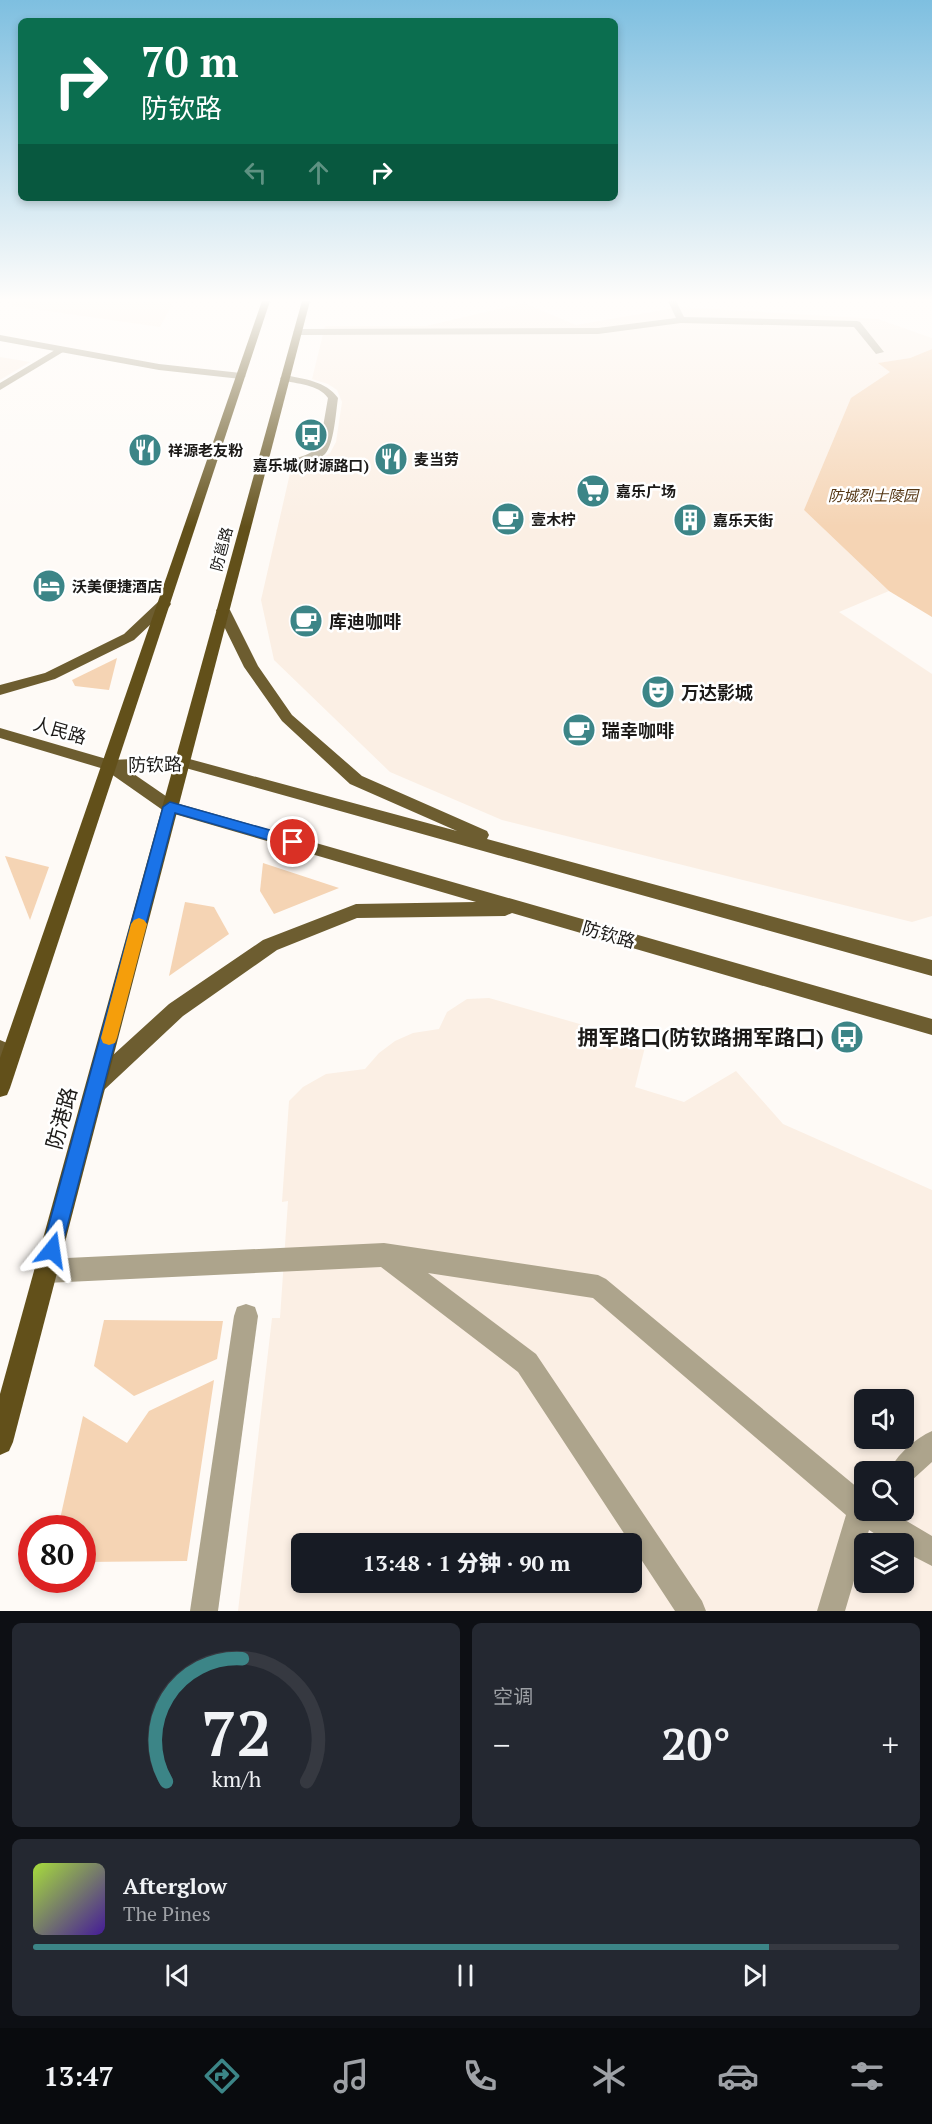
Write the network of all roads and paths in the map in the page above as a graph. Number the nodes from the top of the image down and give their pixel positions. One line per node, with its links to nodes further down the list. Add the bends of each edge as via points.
1 (18, 376): 4 (street)
2 (241, 376): 6 (highway, 防邕路)
3 (285, 378): 5 (highway, 防邕路); 5 (street, via 311,383 333,398 325,444 312,457)
4 (0, 387)
5 (261, 470): 7 (highway, 防邕路)
6 (164, 604): 8 (main road, via 129,638 50,676); 11 (highway, 防邕路)
7 (223, 610): 10 (highway, 防邕路); 13 (main road, via 251,667 287,718 356,780)
8 (0, 690)
9 (0, 733): 11 (main road, 人民路)
10 (183, 762): 11 (main road, 防钦路); 12 (highway, 防邕路); 13 (main road, 防钦路)
11 (110, 765): 12 (main road, 防钦路); 19 (highway)
12 (170, 807): 14 (main road, 防钦路); 18 (highway, 防港路)
13 (537, 859): 15 (main road, 防钦路)
14 (523, 909): 16 (main road, 防钦路); 18 (main road, via 356,911 270,945 176,1010)
15 (932, 968)
16 (932, 1027)
17 (0, 1049): 19 (main road)
18 (97, 1083): 21 (highway, 防港路)
19 (1, 1085)
20 (384, 1255): 21 (street); 26 (street, via 598,1287); 31 (street, via 527,1363)
21 (46, 1271): 23 (highway, 防港路)
22 (246, 1316): 30 (street)
23 (0, 1442)
24 (932, 1444): 25 (street)
25 (914, 1461)
26 (854, 1502)
27 (858, 1521): 32 (street)
28 (882, 1521): 29 (street)
29 (932, 1552)
30 (204, 1611)
31 (692, 1611)
32 (831, 1611)

